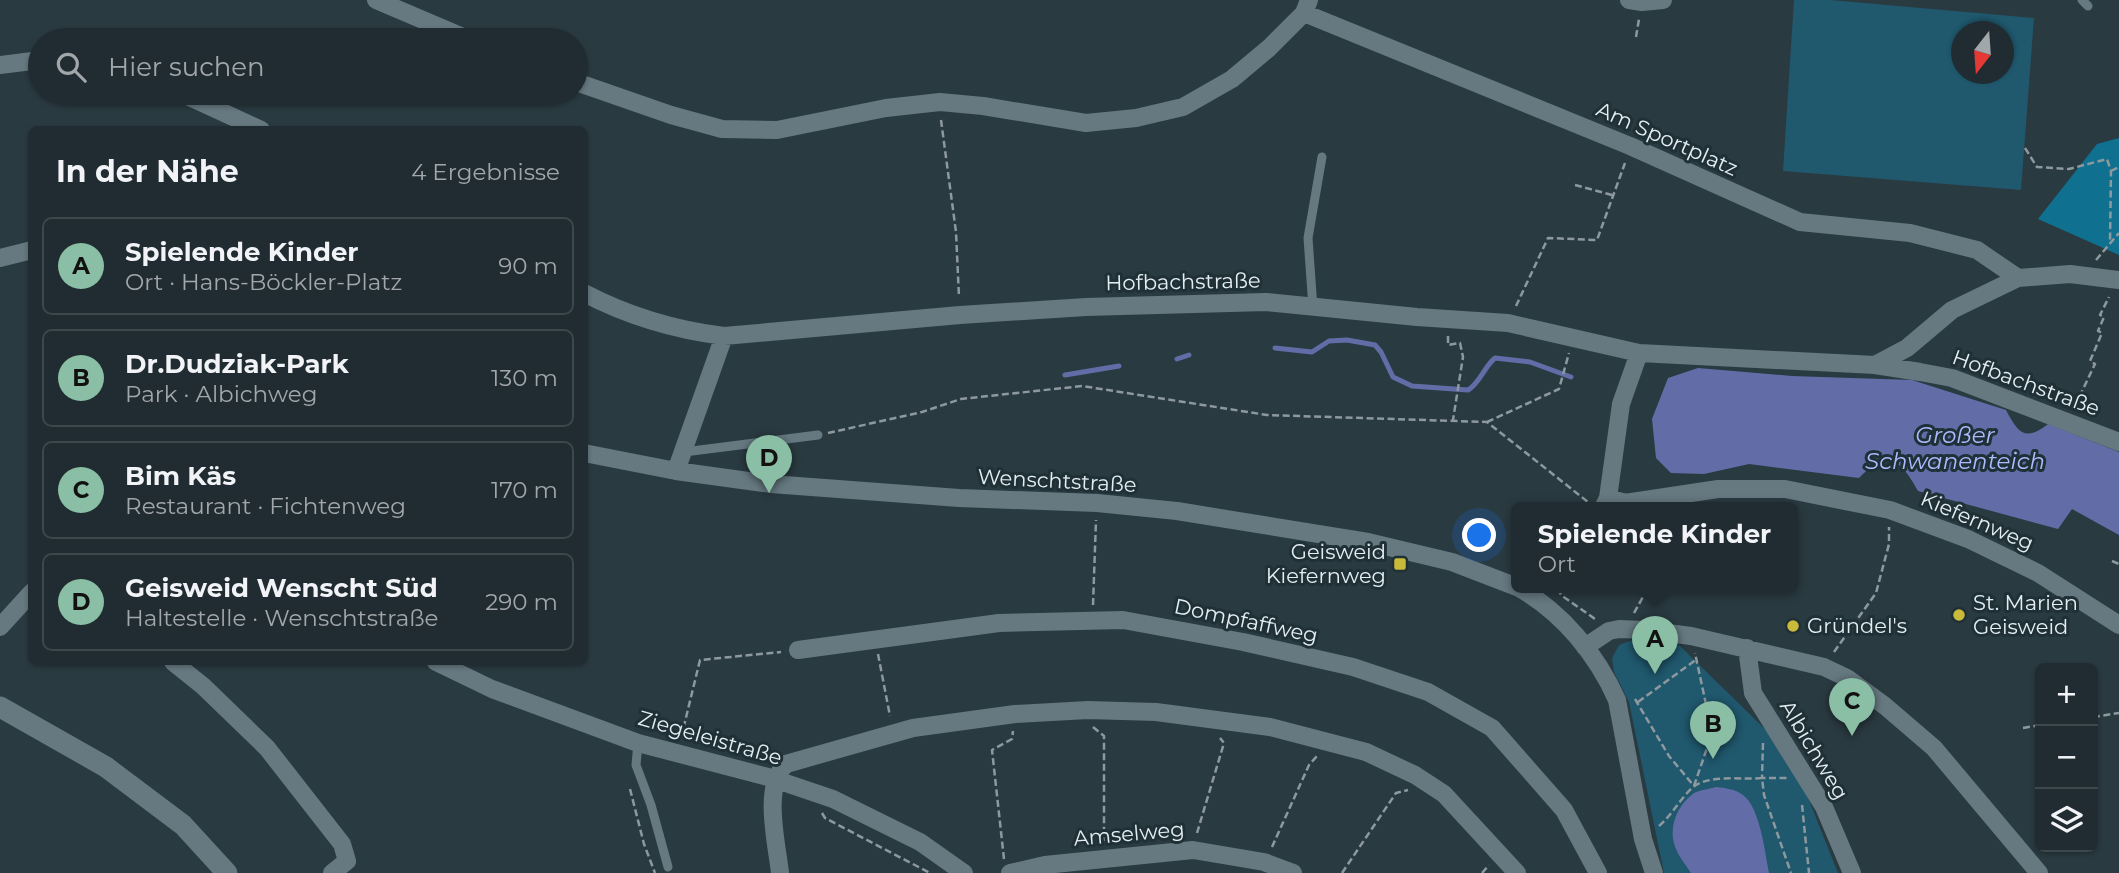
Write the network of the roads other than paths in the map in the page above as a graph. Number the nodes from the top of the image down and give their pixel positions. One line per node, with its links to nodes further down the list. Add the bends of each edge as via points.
1 (376, 0): 5 (street)
2 (1629, 0): 3 (street)
3 (1663, 0)
4 (1306, 6): 8 (street, via 1269,48 1232,79 1183,107 1136,118 1086,123 940,102 777,130 722,129); 14 (street, Am Sportplatz, via 1800,222 1910,233 1977,250)
5 (442, 28)
6 (28, 62): 7 (street)
7 (0, 65)
8 (588, 86)
9 (207, 105): 10 (street)
10 (252, 126)
11 (1322, 157): 17 (lane, via 1308,238)
12 (28, 251): 13 (street)
13 (0, 258)
14 (2018, 278): 15 (street, Hofbachstraße, via 2070,274); 20 (street, Hofbachstraße, via 1952,310 1907,348)
15 (2118, 280)
16 (588, 295): 18 (street, Hofbachstraße, via 657,324)
17 (1313, 308): 18 (street, Hofbachstraße, via 1266,302 1086,307); 19 (street, Hofbachstraße, via 1508,323)
18 (724, 336): 23 (street)
19 (1639, 353): 20 (street, Hofbachstraße); 26 (street, via 1621,404)
20 (1875, 365): 22 (street, Hofbachstraße, via 1952,378)
21 (818, 435): 23 (lane)
22 (2119, 442)
23 (684, 452): 25 (street)
24 (588, 455): 25 (street, Wenschtstraße)
25 (676, 471): 28 (street, Wenschtstraße, via 771,484 1177,511 1368,542 1452,562)
26 (1602, 502)
27 (1632, 502): 31 (street, Kiefernweg, via 1718,489 1785,489 1890,510 1968,539 2038,573)
28 (1511, 585)
29 (1527, 593): 33 (street, Wenschtstraße, via 1552,611)
30 (28, 596): 32 (street)
31 (2119, 625)
32 (0, 627)
33 (1585, 647): 34 (street, via 1619,629 1691,636); 50 (street, Wenschtstraße, via 1617,700 1643,839)
34 (1747, 648): 51 (street, Albichweg, via 1753,693 1824,807); 52 (street, via 1824,667 1876,699 1934,748)
35 (798, 650): 49 (street, Dompfaffweg, via 999,623 1123,620 1353,667 1428,692 1492,728 1564,810)
36 (177, 665): 44 (street, via 204,685 267,748 342,844 346,861)
37 (442, 665): 39 (street, Ziegeleistraße, via 492,689)
38 (0, 707): 43 (street, via 106,767 183,824)
39 (638, 743): 40 (street, Ziegeleistraße); 42 (lane, via 636,765)
40 (775, 779): 45 (street, via 772,797); 46 (street, Ziegeleistraße, via 833,799 920,842); 48 (street, via 786,764 913,728 1015,714 1156,712 1270,727 1366,752 1444,794)
41 (1007, 866): 47 (street, Amselweg, via 1193,850 1265,862)
42 (668, 867)
43 (227, 873)
44 (332, 873)
45 (780, 873)
46 (964, 873)
47 (1293, 873)
48 (1517, 873)
49 (1598, 873)
50 (1654, 873)
51 (1852, 873)
52 (2039, 873)

